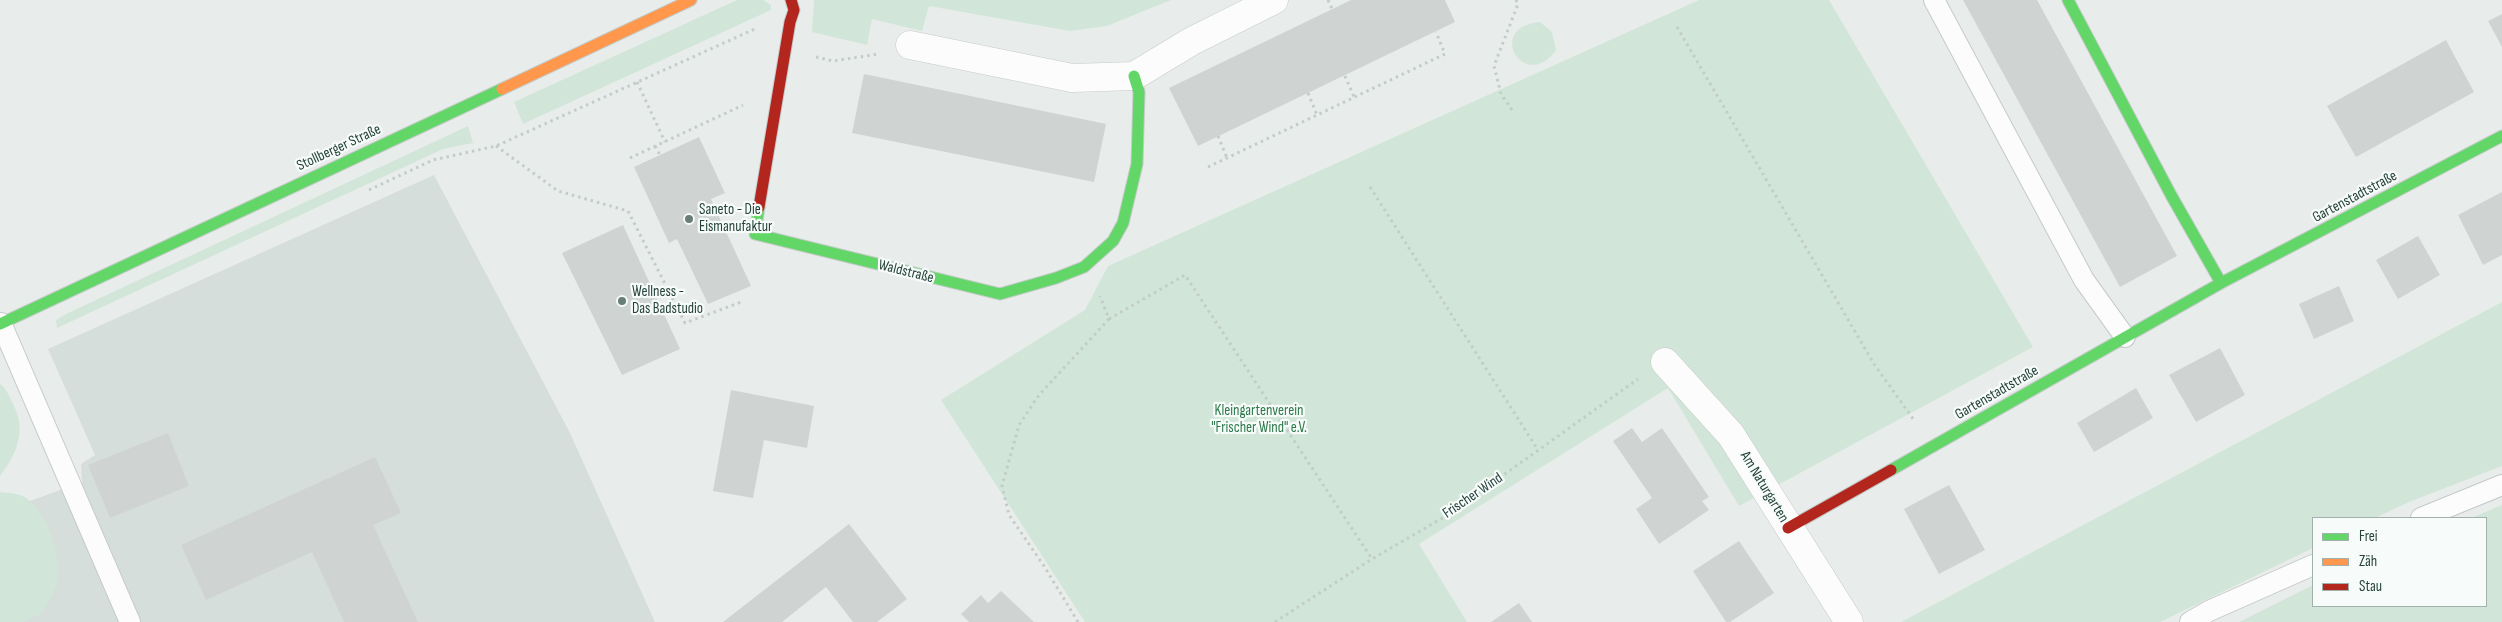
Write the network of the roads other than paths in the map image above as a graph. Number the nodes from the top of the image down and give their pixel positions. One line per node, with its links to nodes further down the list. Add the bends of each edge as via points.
1 (691, 0): 10 (street, Stollberger Straße)
2 (791, 0): 7 (street, Waldstraße, via 794,10 755,234 1000,294 1084,267 1113,241 1123,222 1137,164 1139,92)
3 (1274, 0): 7 (street, via 1192,41)
4 (1934, 0): 11 (lane, via 2084,280)
5 (2068, 0): 9 (street)
6 (917, 47): 7 (street, via 1072,78)
7 (1134, 76)
8 (2502, 136): 9 (street, Gartenstadtstraße)
9 (2221, 283): 11 (street, Gartenstadtstraße)
10 (0, 323): 17 (lane)
11 (2125, 337): 15 (street, Gartenstadtstraße)
12 (1666, 362): 15 (street, Am Naturgarten, via 1731,435)
13 (2502, 485): 14 (lane)
14 (2422, 517)
15 (1788, 528): 18 (street, Am Naturgarten)
16 (2312, 565): 19 (lane)
17 (130, 622)
18 (1849, 622)
19 (2190, 622)

